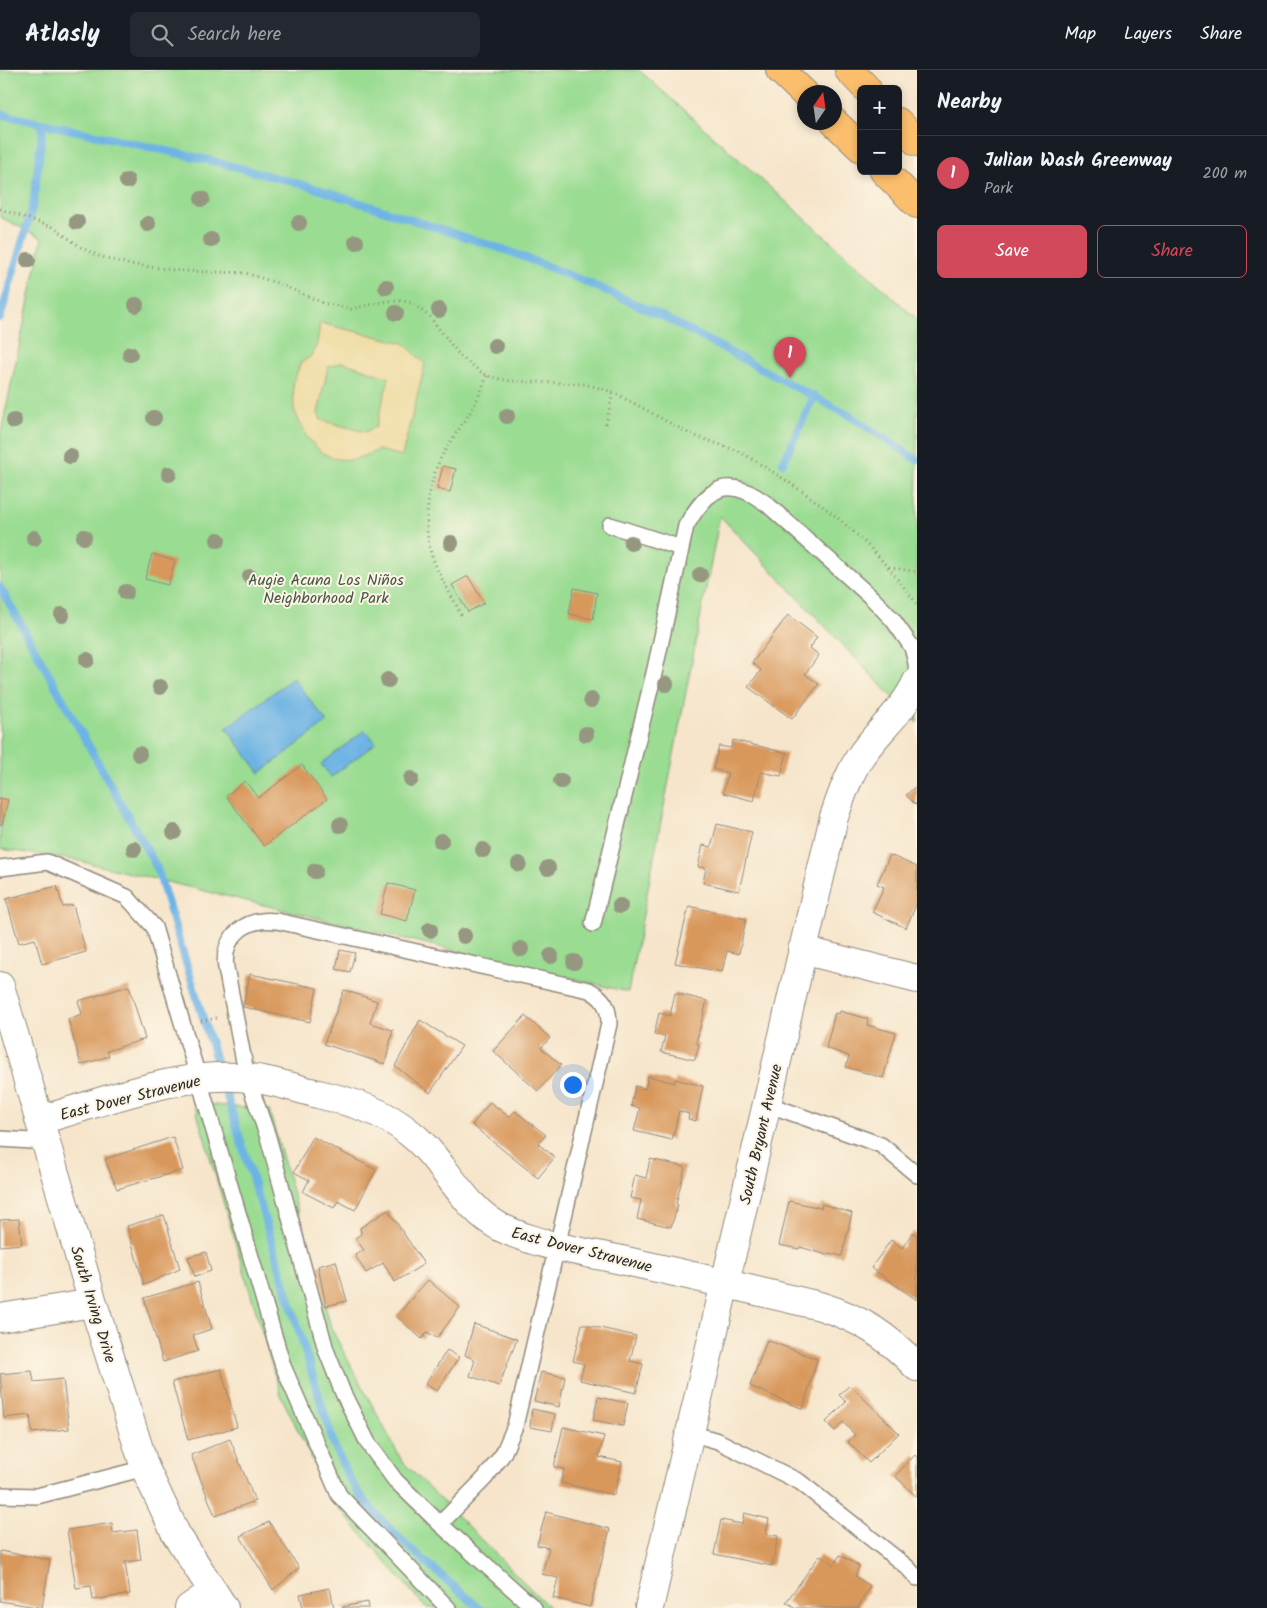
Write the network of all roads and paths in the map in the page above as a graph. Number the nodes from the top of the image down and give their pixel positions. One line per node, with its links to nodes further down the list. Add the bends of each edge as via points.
1 (780, 70): 4 (highway)
2 (849, 70): 3 (highway)
3 (862, 85)
4 (797, 86)
5 (902, 126): 7 (highway)
6 (842, 130): 8 (highway)
7 (917, 142)
8 (857, 144)
9 (888, 175): 10 (highway)
10 (917, 204)
11 (0, 209): 12 (path, via 54,227 82,248 128,264 181,271 245,273 323,303 351,309 387,301 412,303 430,317 460,356)
12 (487, 375): 13 (path, via 511,381 585,384); 20 (path, via 481,395 435,471 427,513 430,552)
13 (613, 392): 14 (path); 17 (path, via 690,434 738,451 778,476 860,537)
14 (606, 424)
15 (610, 525): 16 (lane)
16 (681, 548): 21 (lane, via 686,526 709,494 720,488 734,487 752,493 893,620 912,647); 23 (lane)
17 (888, 567): 18 (path); 19 (path)
18 (917, 572)
19 (917, 604)
20 (461, 615)
21 (917, 679): 24 (street, South Bryant Avenue, via 910,697 861,756 849,778 834,818)
22 (0, 868): 30 (lane, via 47,862 127,897 154,927)
23 (593, 924)
24 (802, 950): 25 (street); 31 (street, South Bryant Avenue)
25 (917, 979)
26 (0, 986): 32 (street, South Irving Drive)
27 (222, 1017): 28 (path)
28 (198, 1022)
29 (247, 1077): 30 (street, East Dover Stravenue); 35 (street, East Dover Stravenue, via 343,1100 381,1114 410,1132 430,1150 485,1218 510,1232); 35 (lane, via 225,960 230,939 253,923 277,921 598,994 609,1011 609,1024); 43 (lane, via 268,1137 326,1350 343,1393 368,1443 390,1473)
30 (196, 1078): 32 (street, East Dover Stravenue, via 163,1085); 47 (lane, via 283,1366 339,1495)
31 (766, 1104): 34 (lane, via 881,1145); 36 (street, South Bryant Avenue)
32 (44, 1131): 33 (lane); 37 (street, South Irving Drive)
33 (0, 1139)
34 (917, 1175)
35 (557, 1245): 36 (street, East Dover Stravenue); 43 (lane, via 512,1433 503,1454 485,1478)
36 (725, 1283): 39 (street, East Dover Stravenue, via 844,1314 884,1336); 40 (street, South Bryant Avenue)
37 (93, 1303): 38 (street); 41 (street, South Irving Drive)
38 (0, 1318)
39 (917, 1368)
40 (690, 1433): 44 (lane, via 718,1441 800,1482); 49 (street, South Bryant Avenue)
41 (145, 1468): 42 (lane, via 37,1496); 45 (street, South Irving Drive, via 176,1534)
42 (0, 1495)
43 (440, 1524): 48 (lane)
44 (917, 1578)
45 (218, 1600): 46 (street)
46 (189, 1608)
47 (448, 1608)
48 (534, 1608)
49 (649, 1608)

